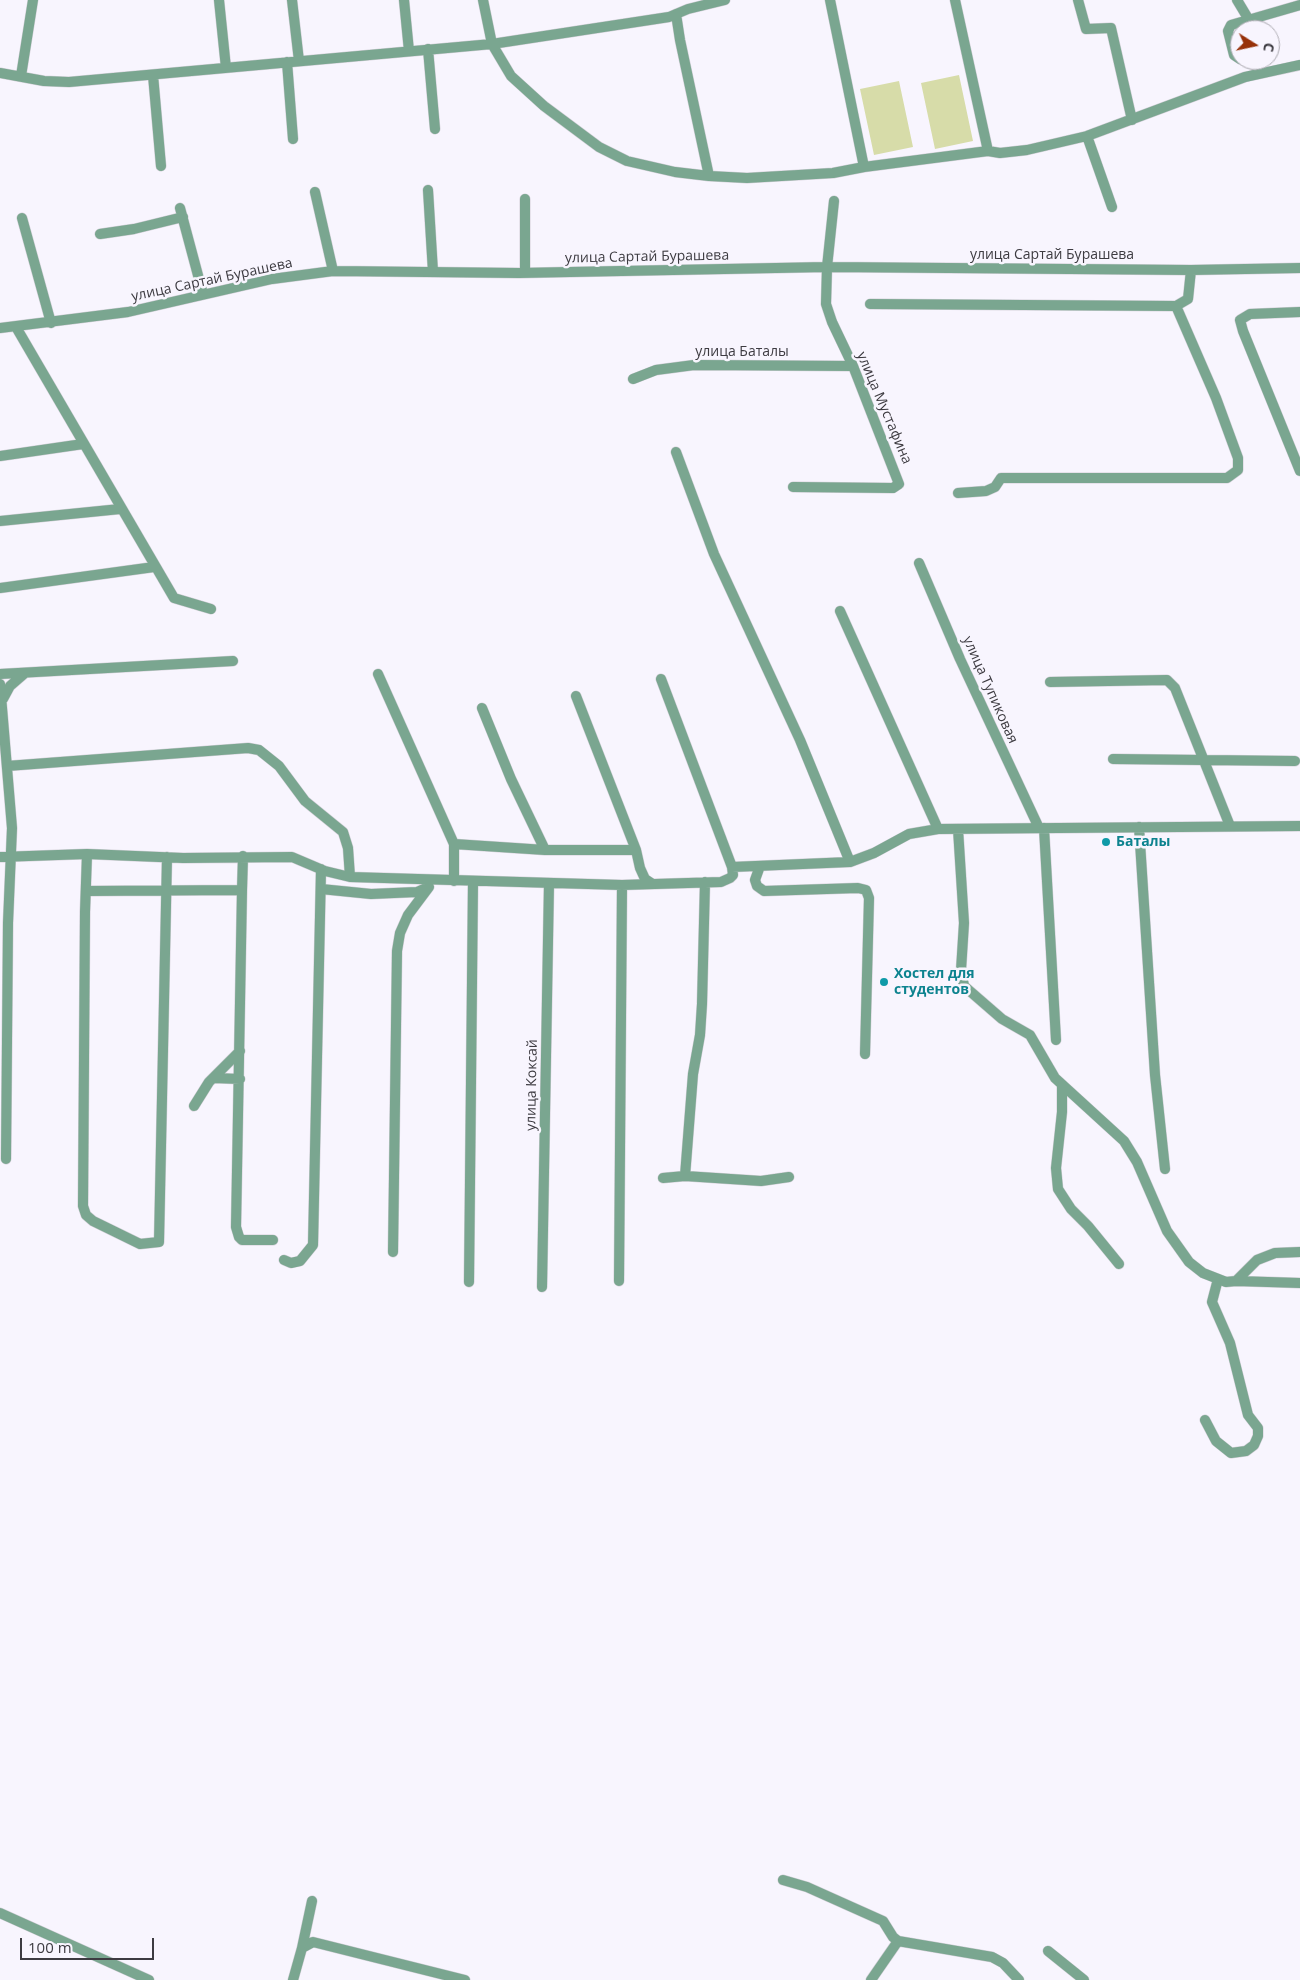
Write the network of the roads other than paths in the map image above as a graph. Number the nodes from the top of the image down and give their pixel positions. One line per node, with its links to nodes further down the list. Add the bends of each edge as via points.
1 (33, 0): 24 (street)
2 (219, 0): 20 (street)
3 (292, 0): 17 (street)
4 (404, 0): 16 (street)
5 (484, 0): 14 (street)
6 (724, 0): 12 (street)
7 (830, 0): 32 (street)
8 (955, 0): 30 (street)
9 (1078, 0): 26 (street, via 1086,29 1111,28)
10 (1237, 0): 13 (street)
11 (1300, 4): 13 (street)
12 (676, 14): 14 (street); 33 (street)
13 (1248, 20)
14 (492, 44): 15 (street); 33 (street, via 511,76 544,106 599,147 651,168)
15 (428, 49): 16 (street); 27 (street)
16 (409, 51): 17 (street)
17 (299, 61): 18 (street)
18 (287, 62): 20 (street); 29 (street)
19 (1300, 65): 25 (street)
20 (226, 68): 23 (street)
21 (1243, 70): 25 (street)
22 (0, 73): 24 (street)
23 (153, 74): 24 (street, via 69,82); 31 (street)
24 (21, 76)
25 (1245, 77): 26 (street)
26 (1132, 120): 28 (street)
27 (435, 129)
28 (1087, 136): 30 (street, via 1027,150); 38 (street)
29 (292, 140)
30 (988, 151): 32 (street)
31 (161, 166)
32 (864, 167): 33 (street, via 832,174 748,178)
33 (709, 176)
34 (428, 190): 45 (street)
35 (315, 192): 44 (street)
36 (525, 199): 46 (street)
37 (834, 201): 41 (street, улица Мустафина)
38 (1112, 207)
39 (22, 218): 51 (street)
40 (100, 234): 47 (street, via 134,229 181,212)
41 (827, 267): 43 (street, улица Сартай Бурашева); 46 (street, улица Сартай Бурашева); 54 (street, улица Мустафина, via 826,304)
42 (1300, 268): 43 (street, улица Сартай Бурашева)
43 (1192, 270): 49 (street, via 1188,299)
44 (333, 271): 45 (street, улица Сартай Бурашева); 47 (street, улица Сартай Бурашева, via 272,279)
45 (433, 272): 46 (street, улица Сартай Бурашева)
46 (525, 273)
47 (203, 294): 51 (street, улица Сартай Бурашева, via 128,312)
48 (870, 304): 49 (street)
49 (1176, 306): 61 (street, via 1238,458 1238,470 1233,475 1227,478 1001,478 996,487 986,492)
50 (1300, 312): 59 (street, via 1250,314 1240,320)
51 (51, 322): 52 (street, улица Сартай Бурашева)
52 (16, 327): 53 (street, улица Сартай Бурашева); 56 (street)
53 (0, 328)
54 (853, 366): 55 (street, улица Баталы, via 694,365 656,370); 60 (street, улица Мустафина, via 899,484 893,488)
55 (633, 379)
56 (83, 444): 58 (street); 62 (street)
57 (676, 452): 97 (street, via 714,554 800,740)
58 (0, 456)
59 (1300, 471)
60 (792, 487)
61 (958, 493)
62 (120, 509): 63 (street); 65 (street)
63 (0, 521)
64 (919, 563): 86 (street, улица Тупиковая, via 960,659)
65 (154, 567): 66 (street); 67 (street, via 174,598)
66 (0, 588)
67 (211, 608)
68 (840, 611): 87 (street)
69 (233, 661): 70 (street)
70 (26, 672): 71 (street); 77 (street, via 10,686)
71 (0, 674)
72 (378, 674): 89 (street)
73 (661, 679): 99 (street)
74 (1050, 682): 80 (street, via 1167,680 1175,688)
75 (0, 684): 77 (street)
76 (576, 696): 91 (street)
77 (2, 701): 82 (street)
78 (482, 708): 90 (street)
79 (1113, 759): 80 (street)
80 (1204, 760): 81 (street); 83 (street)
81 (1295, 761)
82 (7, 766): 95 (street); 101 (street, via 248,748 259,750 279,766 305,801 343,832)
83 (1230, 826): 84 (street); 85 (street)
84 (1300, 826)
85 (1139, 827): 86 (street); 125 (street, via 1155,1075)
86 (1041, 828): 88 (street); 117 (street)
87 (938, 829): 88 (street); 97 (street, via 909,834)
88 (958, 829): 122 (street, via 964,986 1002,1019 1030,1035)
89 (454, 844): 90 (street); 102 (street)
90 (544, 850): 91 (street)
91 (636, 850): 107 (street, via 645,879)
92 (87, 854): 95 (street); 96 (street); 112 (street)
93 (243, 856): 96 (street); 100 (street, via 292,857); 111 (street)
94 (0, 857): 95 (street)
95 (12, 857): 113 (street)
96 (167, 857): 110 (street)
97 (850, 862): 98 (street)
98 (760, 866): 99 (street); 119 (street, via 755,880 764,891 866,890 869,898)
99 (732, 867): 104 (street, via 730,878)
100 (321, 869): 101 (street); 109 (street)
101 (350, 877): 105 (street)
102 (454, 881): 103 (street); 105 (street)
103 (473, 881): 106 (street); 137 (street)
104 (706, 882): 107 (street); 126 (street, via 700,1035 693,1074)
105 (432, 883): 109 (street, via 417,892 371,894); 130 (street, via 408,916 400,933 397,951)
106 (549, 883): 108 (street); 139 (street, улица Коксай)
107 (651, 883): 108 (street)
108 (622, 885): 136 (street)
109 (321, 889): 132 (street, via 313,1245 300,1261 291,1263)
110 (166, 890): 111 (street); 112 (street); 112 (street, via 159,1242 140,1244 93,1221 83,1206)
111 (242, 890): 118 (street)
112 (86, 891)
113 (5, 894): 114 (street)
114 (4, 938): 115 (street)
115 (4, 959): 116 (street)
116 (3, 997): 124 (street)
117 (1056, 1040)
118 (240, 1051): 120 (street); 121 (street)
119 (865, 1054)
120 (213, 1078): 121 (street); 123 (street)
121 (240, 1079): 129 (street, via 238,1232 242,1240)
122 (1062, 1085): 133 (street, via 1056,1168 1058,1189); 134 (street, via 1124,1141 1137,1162 1167,1231 1189,1262)
123 (194, 1106)
124 (6, 1159)
125 (1165, 1168)
126 (685, 1176): 127 (street, via 760,1181); 128 (street)
127 (789, 1176)
128 (663, 1178)
129 (273, 1240)
130 (393, 1252)
131 (1300, 1252): 135 (street, via 1275,1253 1257,1260)
132 (284, 1260)
133 (1118, 1264)
134 (1218, 1279): 135 (street, via 1226,1282); 140 (street, via 1212,1302 1230,1343 1248,1415 1258,1428 1258,1436 1246,1451 1231,1453 1216,1442)
135 (1236, 1280): 138 (street)
136 (619, 1281)
137 (469, 1282)
138 (1300, 1283)
139 (542, 1287)
140 (1205, 1420)
141 (783, 1880): 144 (street, via 814,1890 883,1921)
142 (312, 1901): 145 (street)
143 (0, 1913): 147 (street)
144 (898, 1941): 150 (street); 151 (street, via 992,1956)
145 (302, 1948): 148 (street); 149 (street, via 313,1942 330,1945)
146 (1048, 1951): 152 (street)
147 (149, 1980)
148 (293, 1980)
149 (465, 1980)
150 (871, 1980)
151 (1018, 1980)
152 (1084, 1980)

